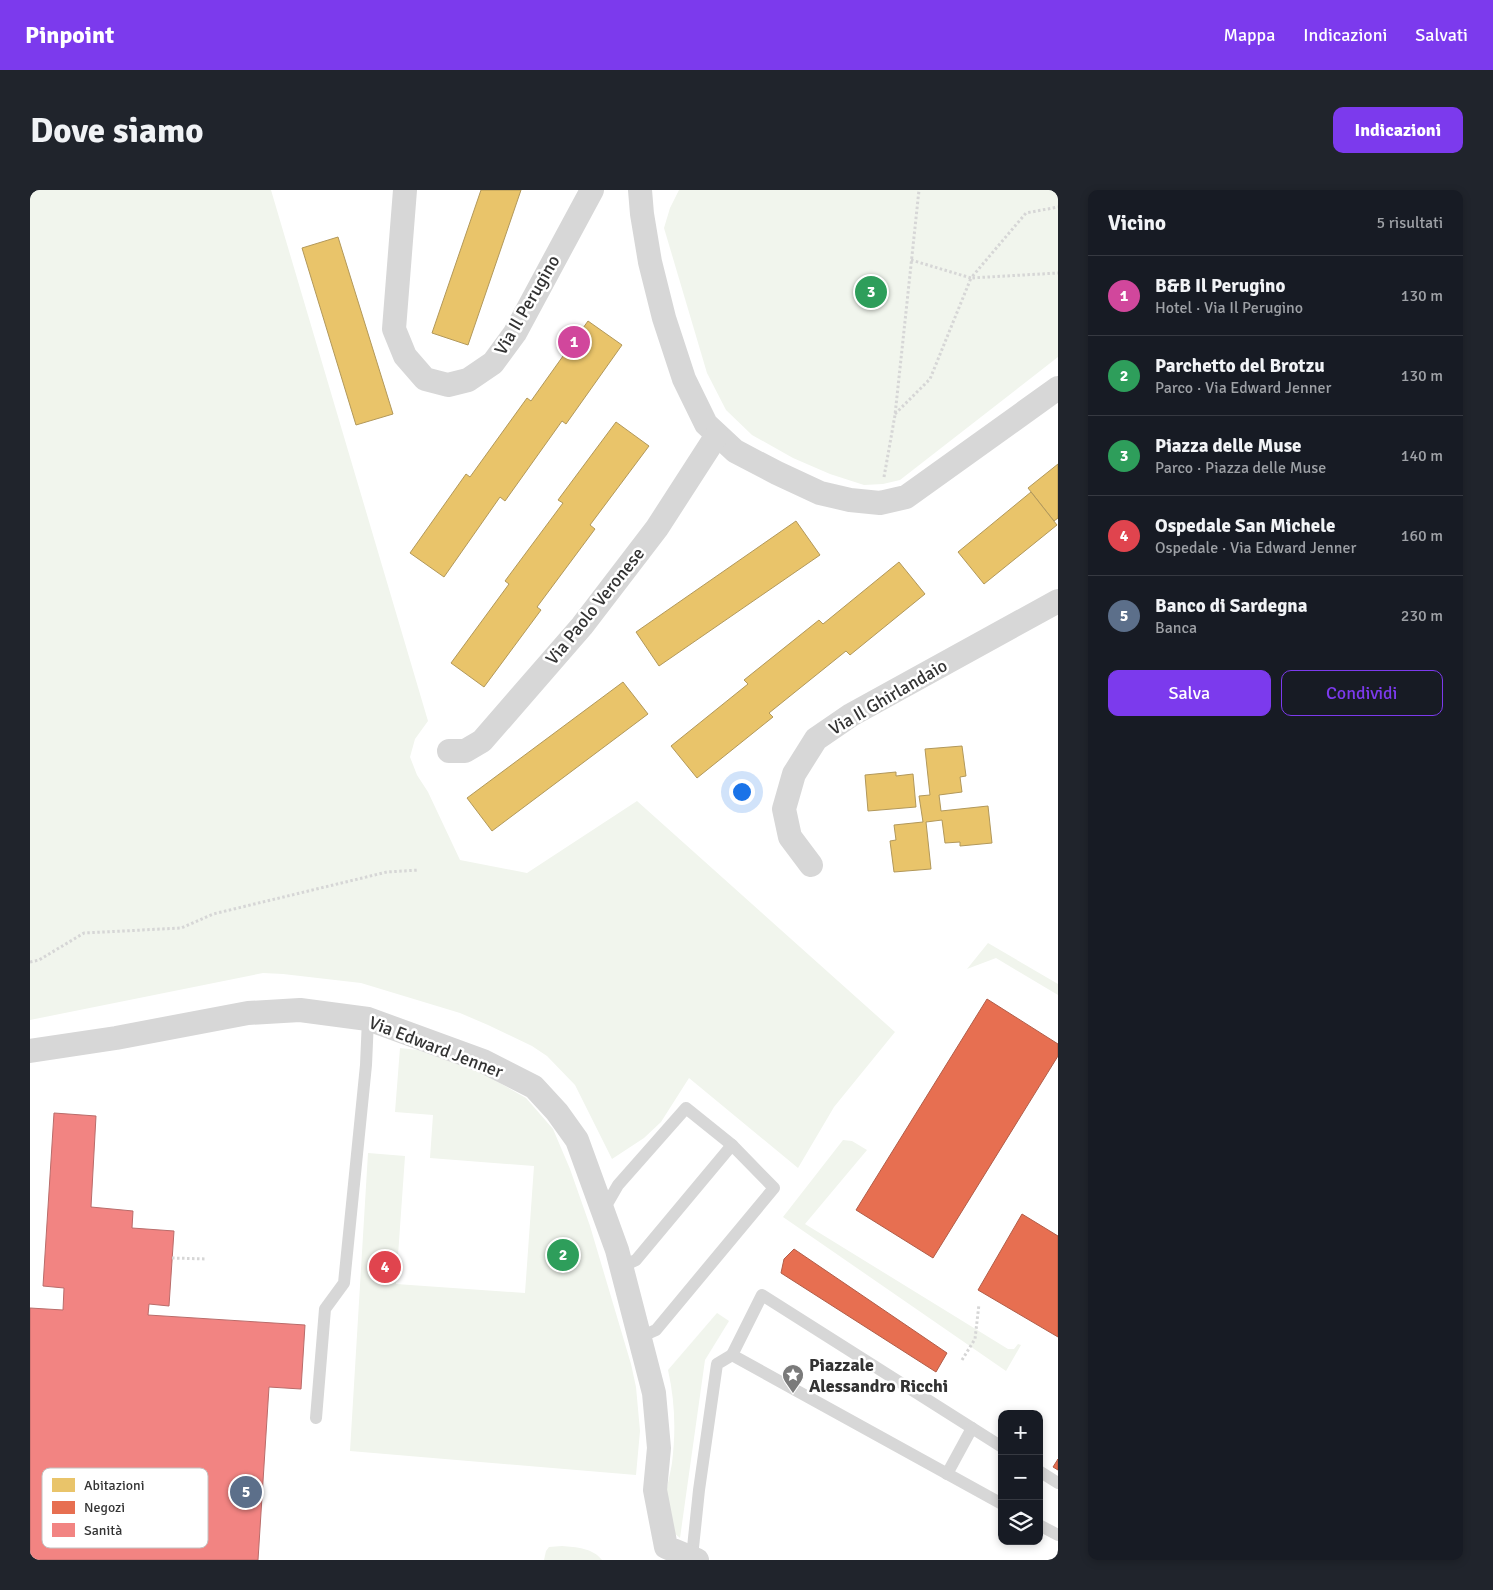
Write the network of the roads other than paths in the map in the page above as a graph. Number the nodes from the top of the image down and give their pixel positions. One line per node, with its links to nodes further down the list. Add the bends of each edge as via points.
1 (405, 190): 2 (street, Via Il Perugino, via 394,329 405,356 425,378 448,386 468,380 493,364 515,332)
2 (592, 190)
3 (640, 190): 5 (street, via 650,262 664,318 684,379 706,424)
4 (1058, 388): 5 (street, via 906,497 880,502 820,493 735,451)
5 (717, 435): 7 (street, Via Paolo Veronese, via 657,528 582,626 482,741 464,750)
6 (1058, 602): 8 (street, Via Il Ghirlandaio, via 851,715 816,739 794,774 784,809 790,837)
7 (449, 751)
8 (811, 866)
9 (368, 1019): 10 (street, Via Edward Jenner, via 300,1010 248,1013); 12 (street, Via Edward Jenner, via 483,1061 534,1087 577,1140); 16 (lane, via 344,1283 325,1309)
10 (30, 1052)
11 (732, 1145): 12 (lane, via 686,1108 618,1185); 13 (lane, via 636,1260); 14 (lane, via 774,1188 656,1330)
12 (603, 1211): 13 (street, Via Edward Jenner)
13 (622, 1267): 14 (street, Via Edward Jenner)
14 (640, 1338): 25 (street, Via Edward Jenner, via 654,1394 660,1448 655,1490 666,1548)
15 (732, 1355): 17 (lane, via 762,1295); 19 (lane); 25 (lane, via 717,1364 700,1481)
16 (316, 1418)
17 (972, 1428): 18 (lane); 19 (lane)
18 (998, 1444)
19 (947, 1474): 22 (lane)
20 (1043, 1474): 21 (lane)
21 (1058, 1483)
22 (998, 1502)
23 (1043, 1527): 24 (lane)
24 (1058, 1535)
25 (695, 1559)

